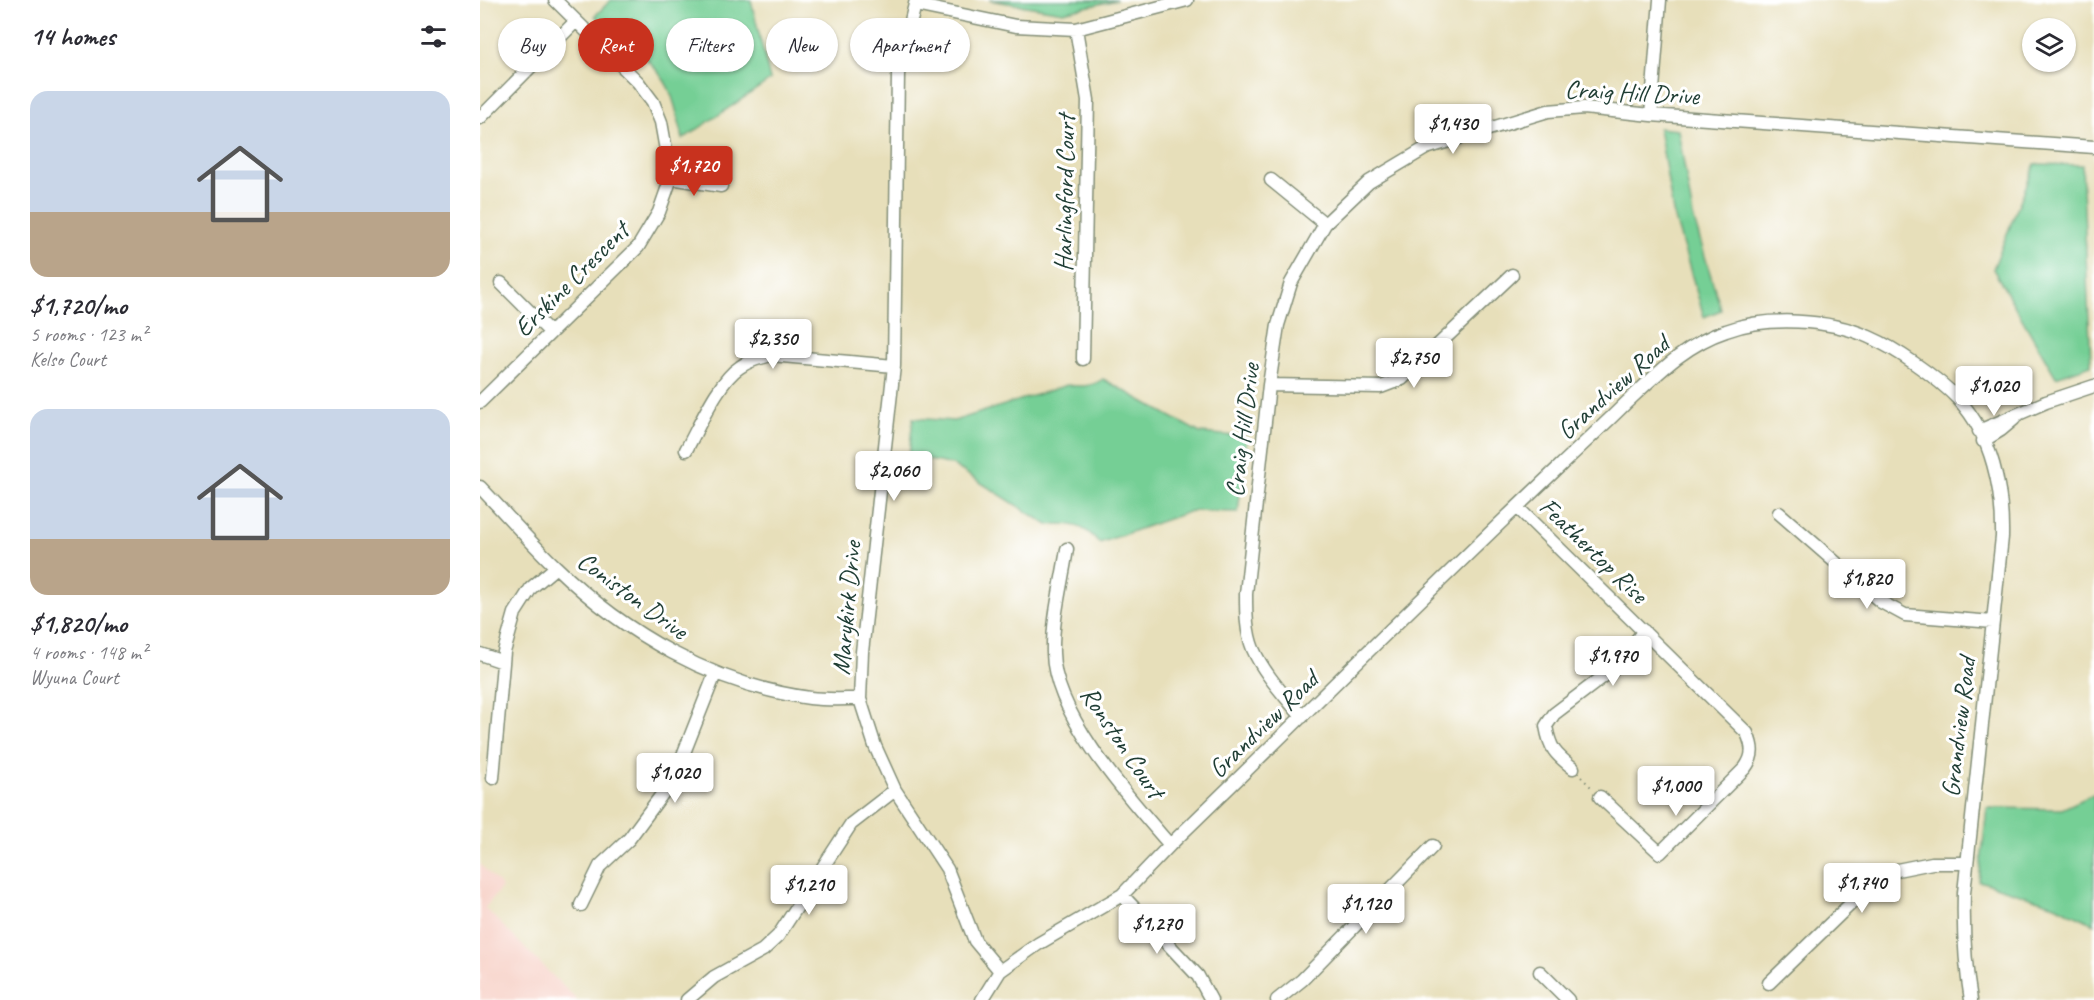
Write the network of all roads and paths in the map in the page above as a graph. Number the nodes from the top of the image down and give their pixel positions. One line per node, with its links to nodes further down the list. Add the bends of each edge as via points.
1 (555, 0): 5 (street, Erskine Crescent)
2 (1187, 0): 6 (street)
3 (1660, 0): 7 (street)
4 (916, 3): 6 (street, via 1017,26); 18 (street, Marykirk Drive, via 898,74)
5 (576, 21): 8 (street); 10 (street, Erskine Crescent, via 653,102 661,122)
6 (1076, 29): 17 (street, Harlingford Court, via 1088,100)
7 (1651, 114): 9 (street, Craig Hill Drive); 13 (street, Craig Hill Drive, via 1584,108 1548,111 1426,148 1369,182)
8 (480, 118)
9 (2094, 147)
10 (671, 178): 12 (street); 16 (street, Erskine Crescent, via 659,212 638,247)
11 (1271, 180): 13 (street)
12 (721, 186)
13 (1325, 224): 19 (street, Craig Hill Drive, via 1291,283 1278,325)
14 (1512, 275): 19 (street, via 1402,379 1381,387)
15 (501, 283): 16 (street)
16 (550, 332): 21 (street, Erskine Crescent)
17 (1083, 359)
18 (894, 366): 23 (street, via 771,355 754,360 739,367 724,383); 34 (street, Marykirk Drive)
19 (1269, 385): 35 (street, Craig Hill Drive, via 1246,622 1264,669)
20 (2094, 386): 22 (street, via 1997,422)
21 (480, 402)
22 (1981, 436): 25 (street, Grandview Road, via 1960,401 1895,350 1867,336 1813,323 1758,323 1727,330 1695,344 1666,366); 29 (street, Grandview Road, via 2001,497)
23 (686, 450)
24 (480, 487): 28 (street, Coniston Drive)
25 (1517, 507): 30 (street, Feathertop Rise); 35 (street, Grandview Road)
26 (1779, 513): 29 (street, via 1881,602 1905,615)
27 (1067, 549): 40 (street, Ronston Court, via 1054,630 1053,656 1059,687 1071,714 1117,784)
28 (556, 567): 32 (street, via 531,588 515,613); 33 (street, Coniston Drive, via 606,610 657,645)
29 (1993, 622): 42 (street, Grandview Road)
30 (1644, 631): 36 (street, via 1612,670 1554,714 1546,726 1553,752); 39 (street, Feathertop Rise, via 1747,734 1753,751 1751,760 1660,853)
31 (480, 654): 32 (street)
32 (503, 662): 37 (street)
33 (714, 674): 34 (street, Coniston Drive, via 771,692 813,699); 44 (street, via 674,778 629,839 600,866)
34 (860, 699): 38 (street, Marykirk Drive)
35 (1302, 717): 40 (street, Grandview Road)
36 (1573, 768): 39 (path)
37 (493, 778)
38 (895, 790): 45 (street, Marykirk Drive, via 946,869 975,940); 48 (street, via 850,824 778,936 763,950 714,977)
39 (1600, 797)
40 (1170, 845): 43 (street, Grandview Road)
41 (1432, 846): 51 (street, via 1302,980)
42 (1965, 863): 47 (street, via 1932,863 1897,870 1865,890); 53 (street, Grandview Road, via 1963,919)
43 (1122, 895): 45 (street, Grandview Road); 50 (street, via 1198,976)
44 (581, 905)
45 (1000, 971): 49 (street, Grandview Road)
46 (1540, 972): 52 (street)
47 (1769, 983)
48 (687, 1000)
49 (982, 1000)
50 (1211, 1000)
51 (1277, 1000)
52 (1568, 1000)
53 (1971, 1000)

